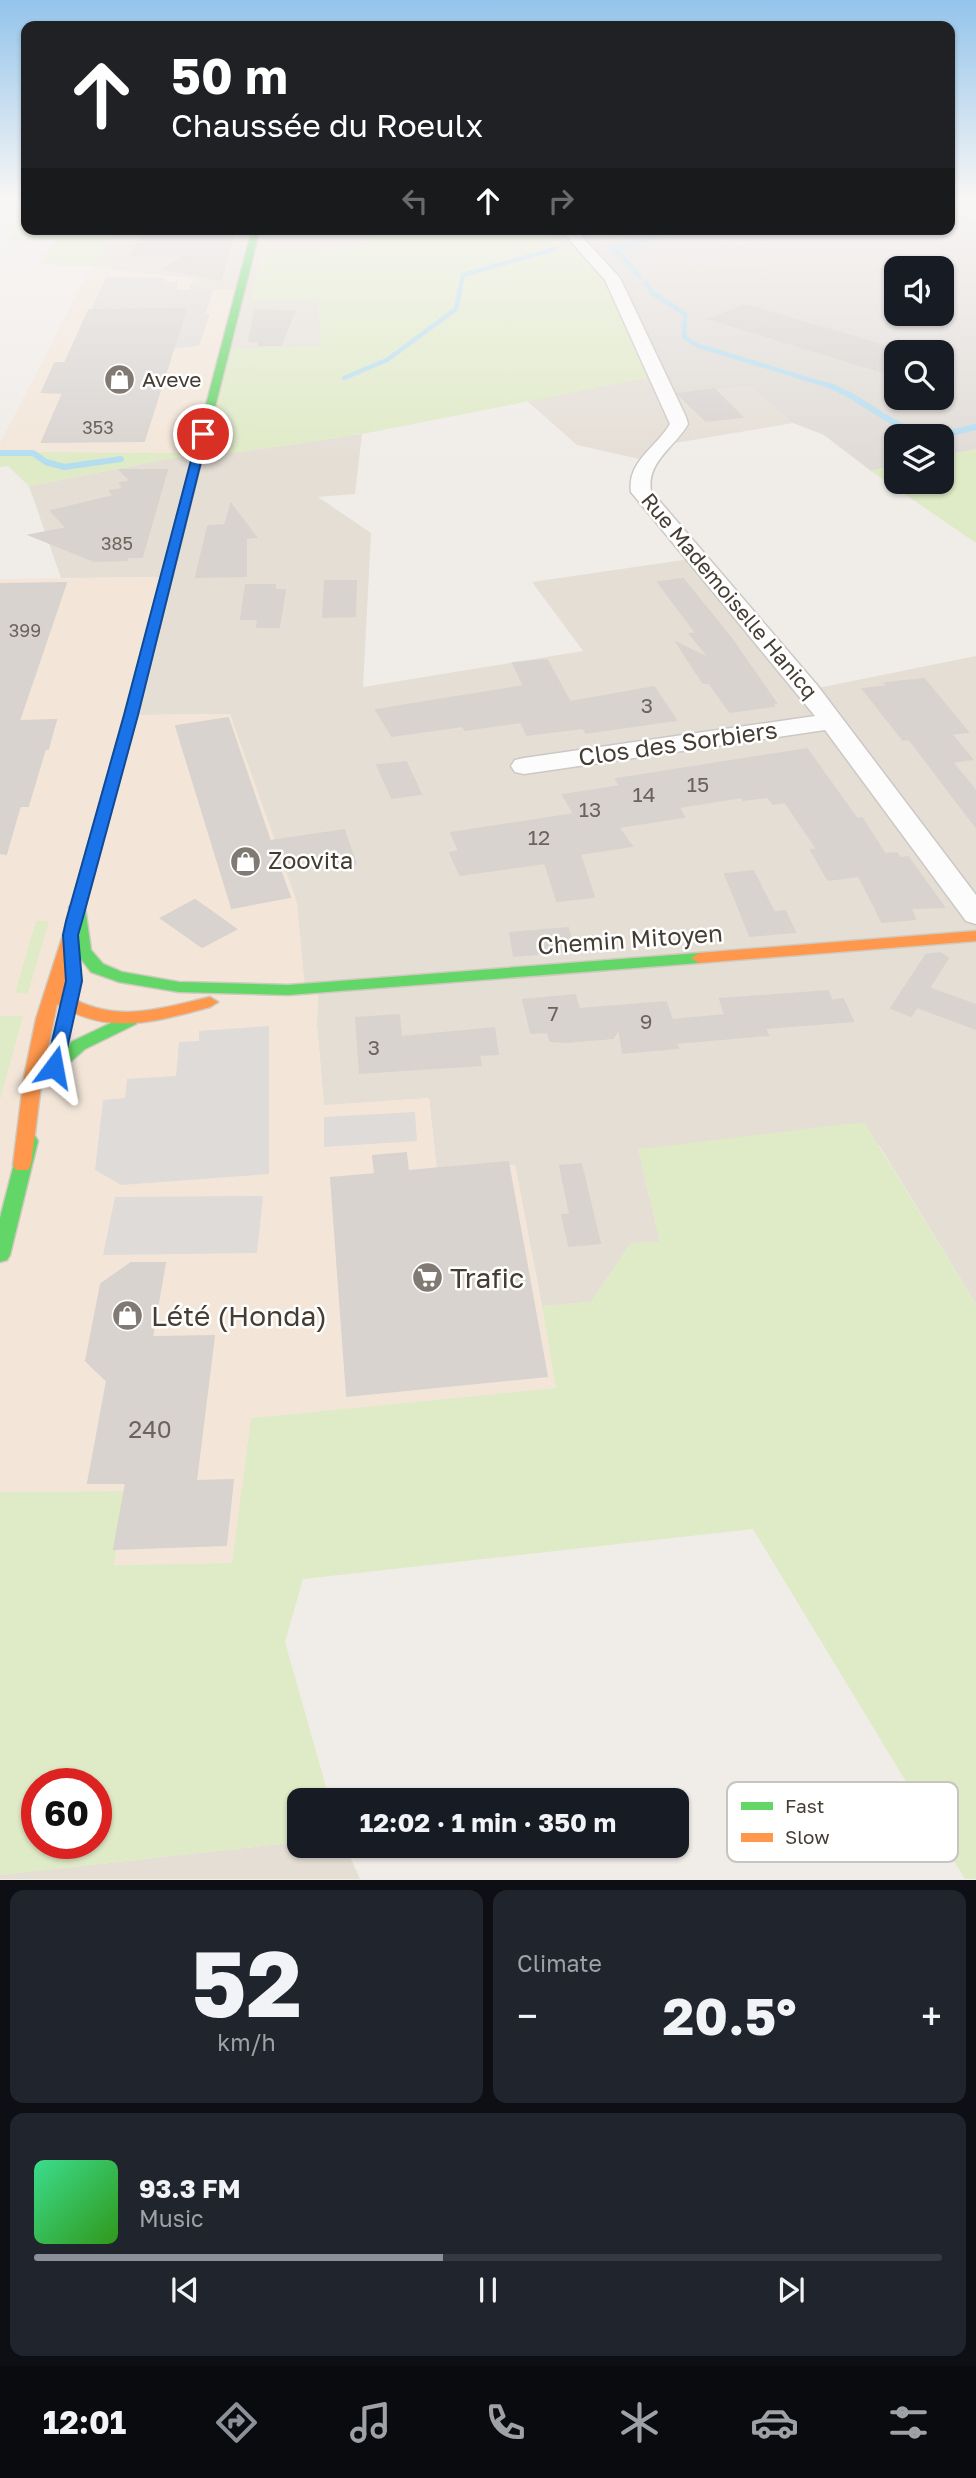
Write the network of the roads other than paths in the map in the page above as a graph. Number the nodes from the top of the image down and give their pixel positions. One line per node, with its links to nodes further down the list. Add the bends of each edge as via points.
1 (241, 287): 5 (main road)
2 (616, 287): 3 (street, Rue Mademoiselle Hanicq, via 679,424 640,472 641,492)
3 (832, 721): 4 (street, Clos des Sorbiers); 6 (street, Rue Mademoiselle Hanicq)
4 (524, 766)
5 (77, 907): 7 (main road); 10 (main road, via 85,956 94,965 133,981)
6 (976, 915)
7 (71, 935): 13 (main road, via 74,981); 16 (main road, via 58,965)
8 (976, 936): 11 (main road, Chemin Mitoyen)
9 (106, 989): 10 (main road)
10 (198, 990): 11 (main road)
11 (288, 990): 14 (main road)
12 (84, 995): 13 (main road)
13 (67, 1013): 14 (main road, via 108,1021); 16 (main road, via 57,1018)
14 (132, 1019): 17 (main road, via 87,1040)
15 (60, 1043): 17 (main road)
16 (34, 1062): 18 (main road)
17 (54, 1067): 18 (main road)
18 (22, 1165): 19 (main road)
19 (0, 1255)

